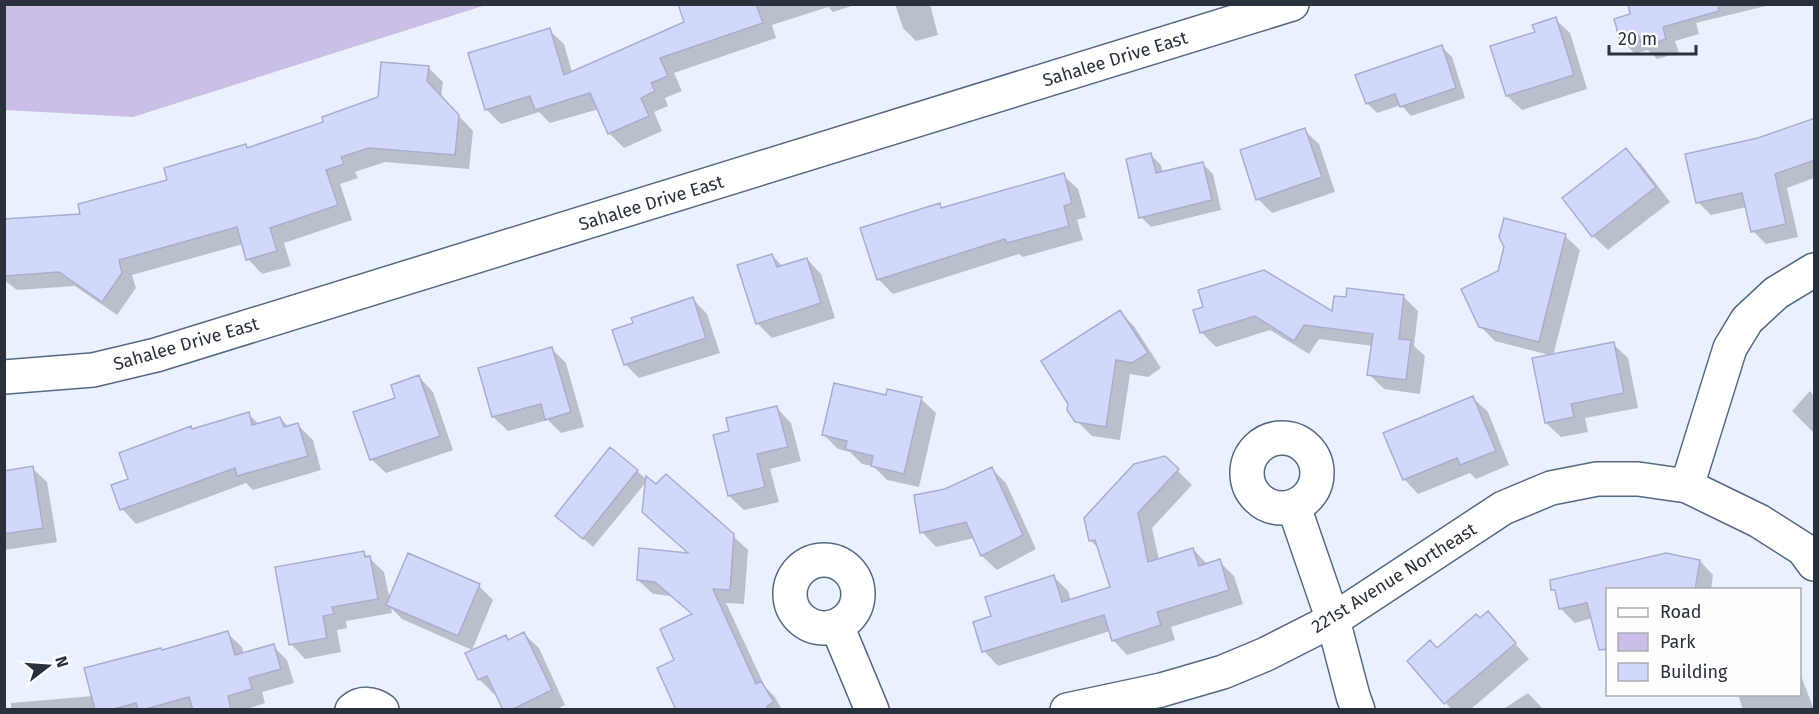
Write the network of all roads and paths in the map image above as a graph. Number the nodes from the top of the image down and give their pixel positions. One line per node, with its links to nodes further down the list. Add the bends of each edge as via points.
1 (1293, 4): 3 (street, Sahalee Drive East, via 156,355 93,370)
2 (1815, 270): 4 (street, via 1776,293 1747,320 1730,348)
3 (4, 377)
4 (1688, 486): 6 (street, 221st Avenue Northeast, via 1759,521 1803,549); 7 (street, 221st Avenue Northeast, via 1638,479 1597,479 1551,488 1503,508)
5 (1294, 507): 7 (street)
6 (1815, 564)
7 (1333, 620): 12 (street, 221st Avenue Northeast, via 1223,672); 13 (street)
8 (837, 626): 11 (street)
9 (352, 710): 10 (street, via 364,704)
10 (382, 710)
11 (872, 710)
12 (1067, 710)
13 (1358, 710)

